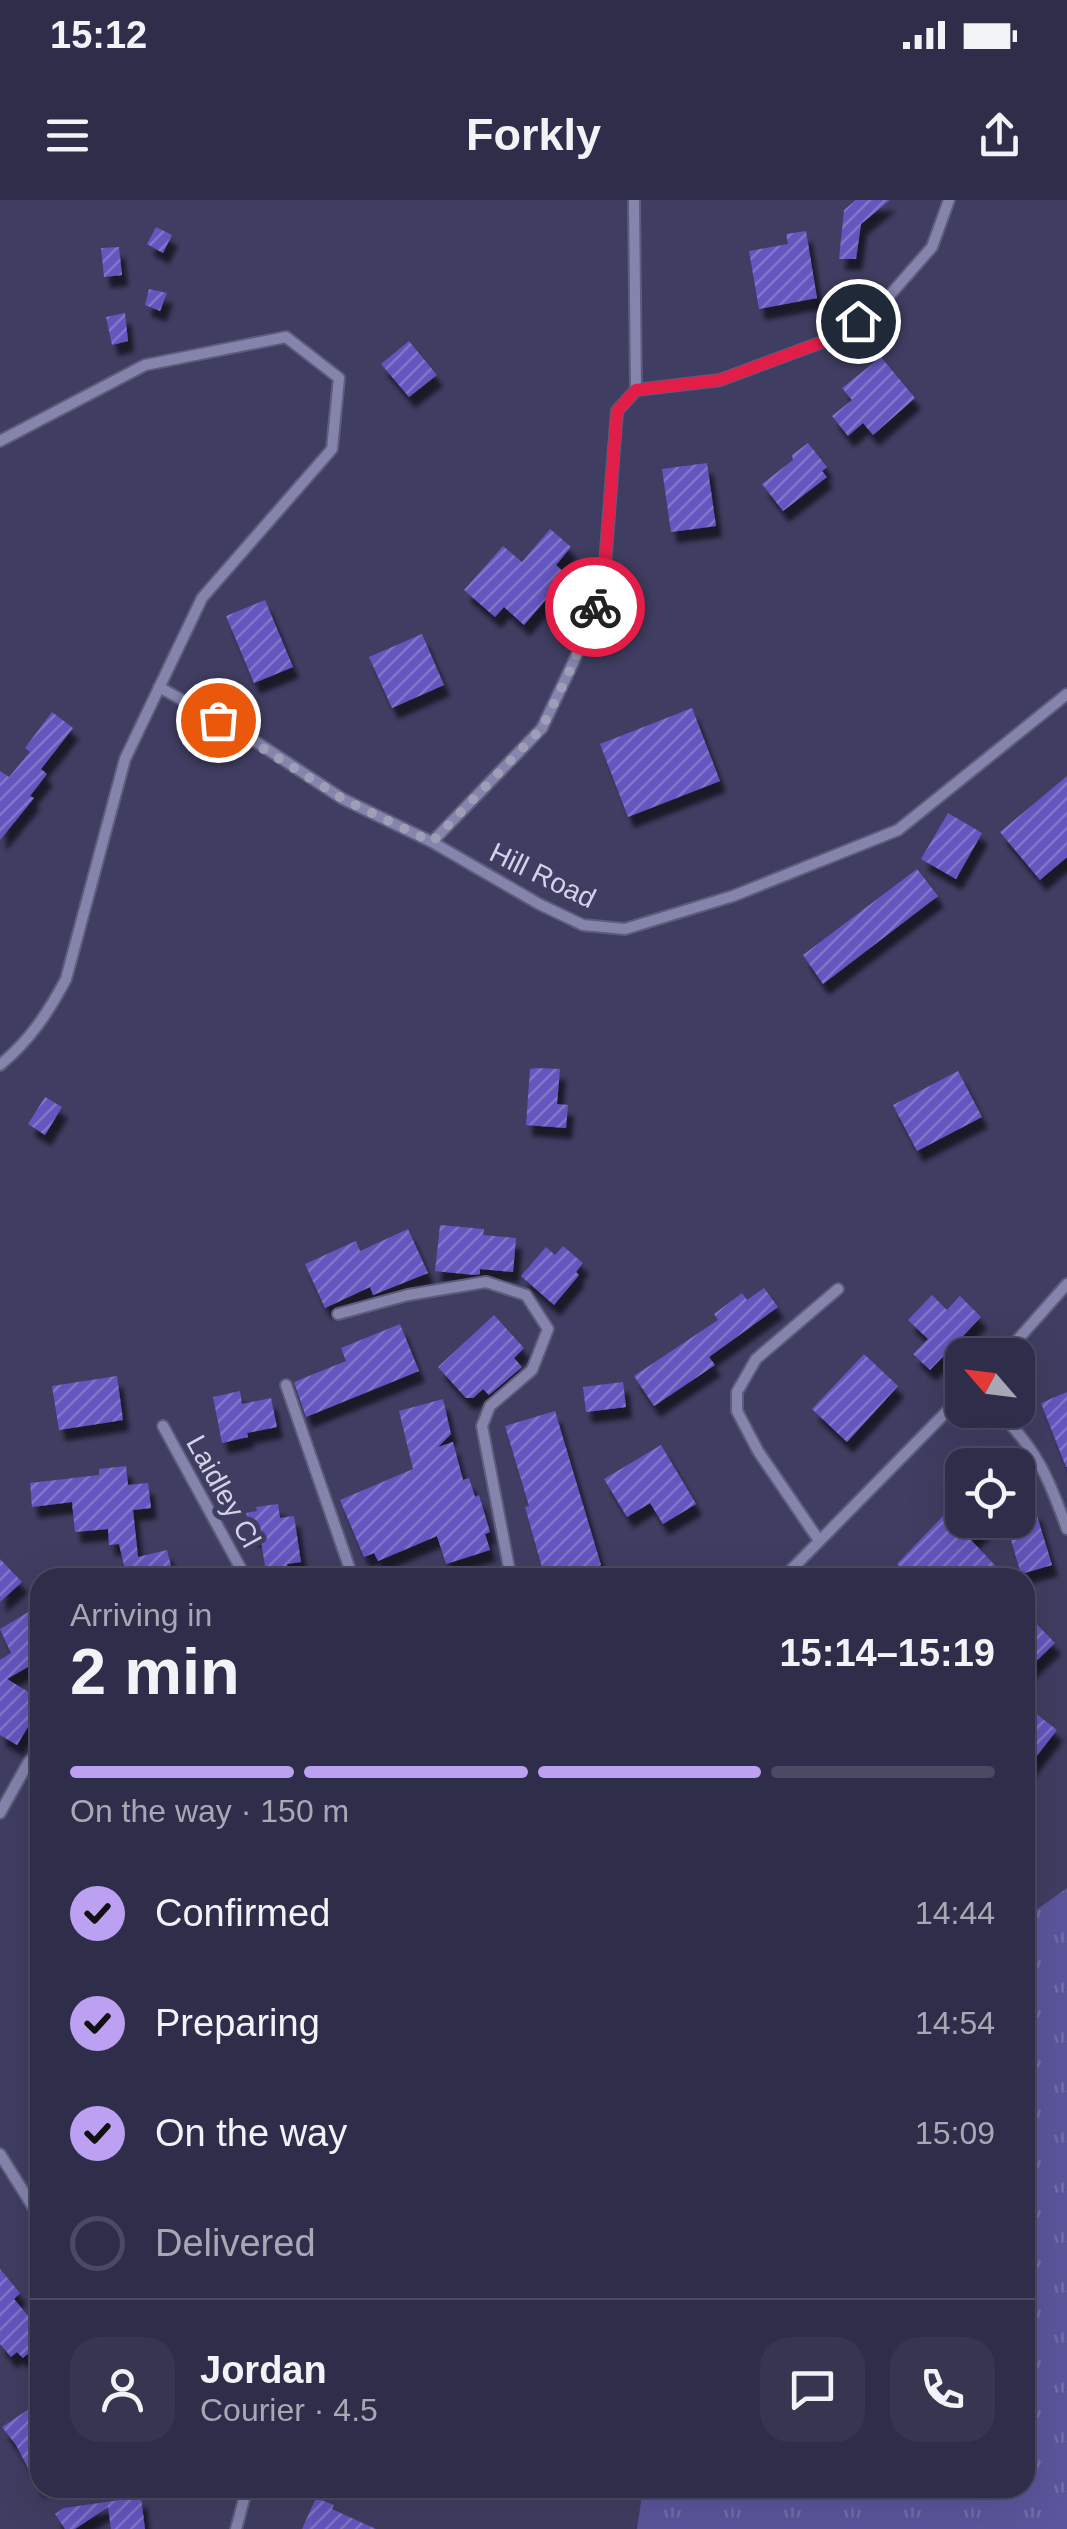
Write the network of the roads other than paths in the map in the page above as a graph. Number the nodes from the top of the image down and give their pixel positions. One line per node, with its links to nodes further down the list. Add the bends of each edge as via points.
1 (634, 200): 3 (street)
2 (949, 200): 3 (street, via 932,247 882,304 833,338 720,380)
3 (636, 390): 7 (street, via 617,411 605,564 573,664 542,728)
4 (0, 441): 5 (street, via 145,366 286,338 339,378 332,449 202,598)
5 (159, 686): 7 (street, Hill Road, via 343,799); 8 (street, via 125,759 66,979 26,1043)
6 (1067, 694): 7 (street, Hill Road, via 898,830 733,896 625,929 583,924)
7 (432, 842)
8 (0, 1066)
9 (1067, 1284): 12 (street)
10 (838, 1289): 18 (street, via 756,1359 737,1392 737,1411 758,1451)
11 (338, 1314): 21 (street, via 486,1282 526,1294 548,1329 532,1370 490,1406 482,1426)
12 (1019, 1338)
13 (286, 1385): 20 (street)
14 (945, 1413): 18 (street)
15 (162, 1426): 19 (street, Laidley Cl)
16 (1014, 1428): 17 (street, via 1050,1480)
17 (1067, 1528)
18 (818, 1539): 22 (street)
19 (240, 1568)
20 (350, 1568)
21 (509, 1568)
22 (793, 1568)
23 (30, 1761): 24 (street)
24 (0, 1812)
25 (0, 2154): 26 (street)
26 (30, 2202)
27 (244, 2498): 28 (street)
28 (236, 2529)

